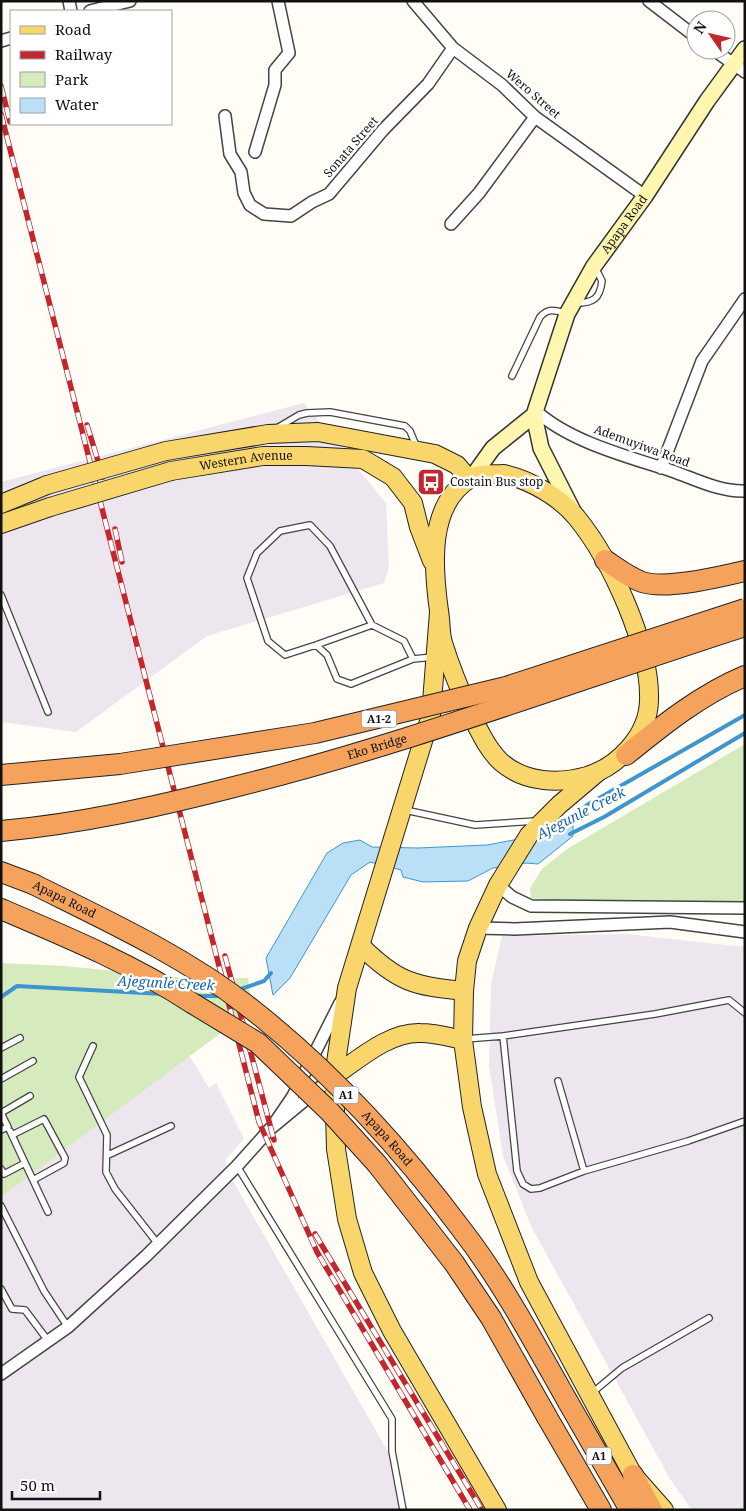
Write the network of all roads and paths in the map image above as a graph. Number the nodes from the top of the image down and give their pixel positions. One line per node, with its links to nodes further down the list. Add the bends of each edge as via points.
1 (130, 1): 5 (street)
2 (278, 1): 13 (street, via 289,53 275,70 275,85)
3 (413, 1): 7 (street, Wero Street)
4 (649, 1): 6 (street)
5 (94, 10)
6 (686, 29)
7 (453, 48): 11 (street, Sonata Street, via 428,84 383,130 329,194 291,216 264,214 250,205 244,193 241,172 230,154); 12 (street, Wero Street, via 502,85)
8 (745, 49): 10 (street, Apapa Road)
9 (728, 60): 10 (street)
10 (739, 68): 14 (street, Apapa Road, via 707,102)
11 (225, 116)
12 (535, 117): 14 (street, Wero Street); 15 (street)
13 (255, 152)
14 (645, 196): 17 (street, Apapa Road, via 594,266)
15 (452, 224)
16 (745, 299): 20 (street, via 702,360)
17 (571, 308): 18 (lane, via 545,311); 19 (street, Apapa Road)
18 (512, 376)
19 (535, 413): 20 (street, Ademuyiwa Road, via 584,439); 21 (street, via 493,448); 24 (street, Apapa Road, via 541,448)
20 (661, 468): 22 (street, Ademuyiwa Road, via 718,487)
21 (471, 478): 23 (main road, Western Avenue, bridge, via 457,465 436,454 318,432 268,434 166,451 47,485); 24 (main road, via 504,474 520,478 538,486); 27 (main road, via 450,499 440,521 434,544)
22 (745, 491)
23 (1, 504)
24 (576, 517): 26 (main road)
25 (1, 524): 27 (main road, Western Avenue, bridge, via 171,471 264,456 363,459 393,477 413,503)
26 (605, 560): 28 (highway, via 644,582 710,580); 39 (main road, via 640,642 647,672 649,702 643,724)
27 (435, 569): 31 (main road)
28 (745, 571)
29 (1, 595): 38 (lane)
30 (745, 609): 41 (highway, A1-2, bridge, via 506,687 343,727 120,764)
31 (439, 612): 35 (main road); 40 (main road, via 443,641 458,688 484,741 501,762 522,774 543,780 567,781)
32 (372, 625): 34 (lane); 34 (lane, via 330,546 310,525 280,531 257,553 247,578 268,641 285,655); 36 (lane, via 404,641)
33 (745, 626): 44 (highway, Eko Bridge / A1-2, bridge, via 300,771 147,808)
34 (316, 646): 36 (lane, via 327,655 337,679 351,684)
35 (435, 657): 36 (lane); 42 (main road, via 431,715)
36 (413, 659)
37 (745, 676): 39 (highway, via 678,713)
38 (48, 712)
39 (626, 755): 40 (main road)
40 (598, 772): 43 (main road)
41 (1, 775)
42 (402, 810): 43 (lane, via 475,825); 53 (main road)
43 (543, 821): 46 (main road, via 529,835)
44 (1, 831)
45 (1, 872): 92 (highway, Apapa Road / A1, bridge, via 102,918 189,967 245,1004 304,1054 365,1113 463,1230 512,1304)
46 (498, 885): 47 (street, via 512,897 531,906); 51 (main road)
47 (607, 906): 48 (street); 50 (street)
48 (745, 908)
49 (1, 909): 91 (highway, Apapa Road / A1, bridge, via 121,961 156,980 258,1043 330,1112 420,1218 491,1318)
50 (607, 923): 51 (street); 52 (street, via 670,922)
51 (478, 928): 55 (main road, via 467,961)
52 (745, 932)
53 (361, 946): 54 (main road); 55 (main road, via 381,966 404,980 424,987)
54 (347, 988): 63 (main road); 70 (street, via 294,1096)
55 (464, 991): 59 (main road)
56 (745, 1013): 57 (lane, via 729,1000)
57 (504, 1036): 59 (lane); 76 (lane, via 519,1178 531,1189)
58 (20, 1038): 61 (lane)
59 (463, 1040): 63 (main road, via 419,1033 399,1037 380,1045); 87 (main road, via 472,1107 487,1174 529,1282)
60 (93, 1046): 73 (lane, via 79,1077 107,1135)
61 (1, 1048)
62 (33, 1061): 64 (lane)
63 (334, 1076): 70 (street); 90 (main road, via 336,1149 347,1219 363,1273 397,1340)
64 (1, 1079)
65 (558, 1081): 76 (lane)
66 (30, 1096): 69 (lane, via 1,1113)
67 (745, 1121): 76 (lane)
68 (171, 1126): 73 (lane)
69 (8, 1127): 71 (lane); 72 (lane)
70 (270, 1129): 75 (street)
71 (1, 1130)
72 (12, 1135): 74 (lane); 78 (lane, via 44,1119 65,1158 64,1163)
73 (108, 1155): 81 (lane, via 106,1172 110,1180)
74 (25, 1164): 77 (lane); 78 (lane)
75 (237, 1166): 81 (street); 89 (lane, via 392,1419 392,1451)
76 (584, 1171)
77 (2, 1173)
78 (33, 1180): 80 (lane)
79 (1, 1206): 84 (lane, via 44,1292)
80 (48, 1212)
81 (158, 1244): 84 (street)
82 (1, 1289): 85 (lane, via 12,1309 25,1310)
83 (708, 1318): 87 (lane, via 622,1368)
84 (68, 1327): 85 (street)
85 (48, 1342): 86 (street)
86 (1, 1374)
87 (589, 1396): 88 (main road)
88 (632, 1475): 93 (highway); 94 (main road)
89 (403, 1510)
90 (497, 1510)
91 (601, 1510)
92 (630, 1510)
93 (652, 1510)
94 (664, 1510)

